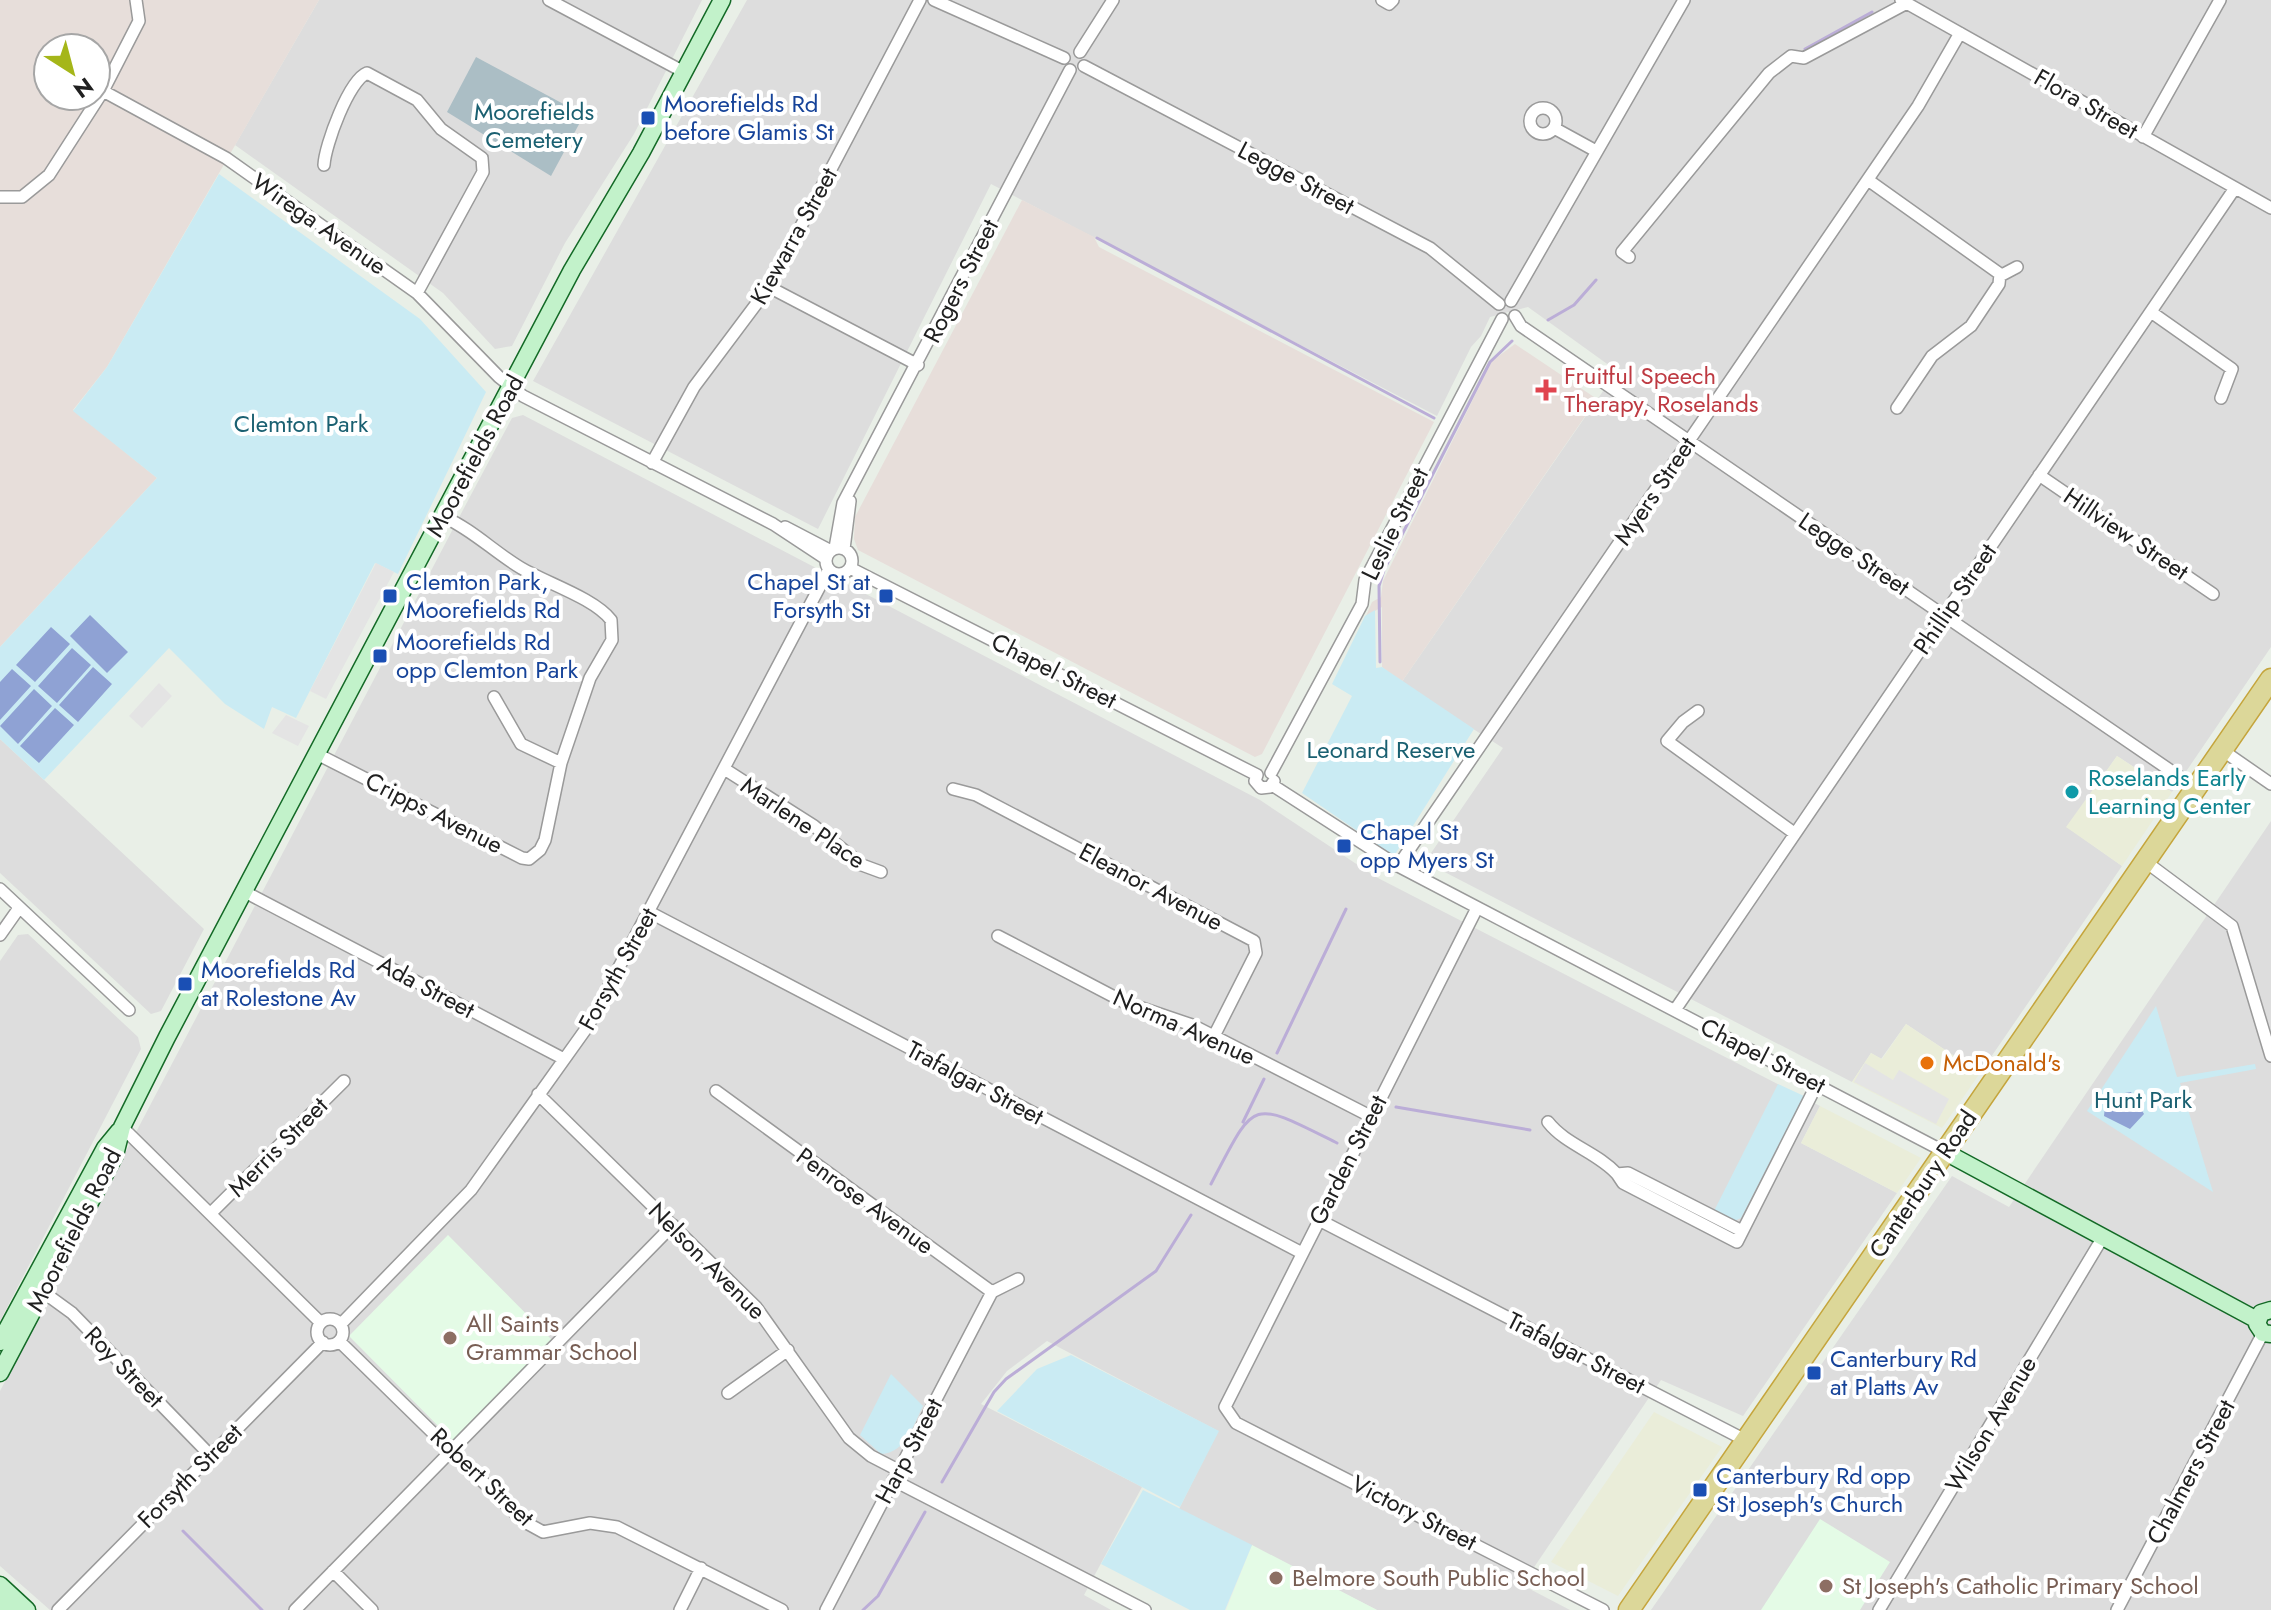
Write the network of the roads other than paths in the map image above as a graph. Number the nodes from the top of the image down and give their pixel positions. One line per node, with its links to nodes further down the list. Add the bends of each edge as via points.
1 (136, 0): 18 (street, via 139,21)
2 (549, 0): 17 (street)
3 (722, 0): 17 (main road, Moorefields Road)
4 (920, 0): 32 (street, Kiewarra Street)
5 (934, 0): 14 (street)
6 (1113, 0): 13 (street)
7 (1382, 0): 8 (street)
8 (1393, 0)
9 (1684, 0): 23 (street)
10 (2220, 0): 22 (street)
11 (1904, 2): 12 (street, Flora Street); 29 (street, via 1804,58 1791,56 1769,73 1622,252)
12 (1960, 33): 22 (street, Flora Street); 25 (street, Myers Street)
13 (1080, 52): 14 (street, via 1070,51); 15 (street)
14 (1064, 58): 16 (street)
15 (1084, 66): 16 (street); 34 (street, Legge Street, via 1430,248)
16 (1070, 70): 38 (street, Rogers Street)
17 (684, 72): 39 (main road, Moorefields Road)
18 (112, 74)
19 (112, 96): 33 (street, Wirega Avenue, via 226,158)
20 (89, 112): 27 (street, via 40,185 22,197)
21 (1554, 128): 23 (street)
22 (2143, 137): 26 (street, Flora Street)
23 (1596, 151): 34 (street)
24 (324, 165): 33 (street, via 334,128 367,73 417,100 436,124 482,158 479,179)
25 (1868, 180): 31 (street); 42 (street, Myers Street)
26 (2235, 188): 28 (street, Flora Street); 35 (street, Phillip Street)
27 (0, 197)
28 (2271, 208)
29 (1629, 257)
30 (2017, 267): 31 (street)
31 (2000, 276): 41 (street, via 1967,331 1932,356)
32 (769, 287): 38 (street); 43 (street, Kiewarra Street, via 694,387)
33 (417, 293): 39 (street, Wirega Avenue)
34 (1505, 302): 36 (street, via 1517,307); 37 (street, via 1497,310)
35 (2151, 312): 40 (street, via 2232,369); 44 (street, Phillip Street)
36 (1515, 316): 37 (street); 42 (street, Legge Street, via 1521,326)
37 (1502, 319): 61 (street, Leslie Street, via 1365,580 1362,604)
38 (918, 365): 45 (street, Rogers Street)
39 (512, 388): 43 (street); 46 (main road, Moorefields Road)
40 (2221, 398)
41 (1897, 408)
42 (1689, 440): 53 (street, Legge Street); 67 (street, Myers Street)
43 (652, 463): 48 (street)
44 (2039, 475): 52 (street, Hillview Street); 53 (street, Phillip Street)
45 (852, 493): 47 (street, Rogers Street); 50 (street, Rogers Street)
46 (444, 517): 58 (main road, Moorefields Road); 59 (street, Cripps Avenue, via 611,620 612,640 590,678)
47 (839, 520): 49 (street, via 827,537); 50 (street, Rogers Street)
48 (773, 524): 49 (street); 50 (street)
49 (804, 534): 50 (street)
50 (833, 555): 51 (street, via 851,557); 51 (street, via 839,574); 60 (street, Forsyth Street)
51 (850, 568): 61 (street, Chapel Street, via 1257,775 1261,788)
52 (2213, 594)
53 (1944, 615): 63 (street, Legge Street); 65 (street, Phillip Street)
54 (2271, 679): 57 (highway, Canterbury Road)
55 (494, 697): 59 (street, via 521,744)
56 (1698, 711): 65 (street, via 1667,741)
57 (2222, 750): 62 (street); 63 (highway, Canterbury Road)
58 (317, 754): 59 (street, Cripps Avenue, via 526,859 536,855 545,840); 70 (main road, Moorefields Road)
59 (561, 763)
60 (726, 770): 68 (street, Marlene Place, via 814,826 862,865); 73 (street, Forsyth Street)
61 (1272, 779): 67 (street, Chapel Street)
62 (2271, 784)
63 (2196, 788): 66 (highway, Canterbury Road)
64 (953, 789): 78 (street, Eleanor Avenue, via 976,795 1254,941 1256,953)
65 (1794, 833): 77 (street, Phillip Street)
66 (2146, 862): 79 (street, via 2232,926); 88 (highway, Canterbury Road)
67 (1398, 866): 72 (street, Chapel Street)
68 (881, 872)
69 (0, 889): 71 (street)
70 (245, 892): 80 (street, Ada Street); 87 (main road, Moorefields Road)
71 (19, 908): 74 (street); 76 (street)
72 (1477, 908): 77 (street, Chapel Street); 85 (street, Garden Street)
73 (649, 912): 80 (street, Forsyth Street, via 588,1026); 93 (street, Trafalgar Street)
74 (0, 935)
75 (998, 936): 78 (street, Norma Avenue, via 1124,1002)
76 (129, 1010)
77 (1675, 1010): 82 (street, Chapel Street)
78 (1214, 1036): 85 (street, Norma Avenue)
79 (2271, 1056)
80 (564, 1059): 84 (street, Forsyth Street)
81 (344, 1081): 89 (street, Merris Street)
82 (1817, 1084): 86 (street, via 1740,1236 1628,1173 1617,1174); 88 (street, Chapel Street)
83 (716, 1091): 96 (street, Penrose Avenue)
84 (538, 1094): 91 (street, Nelson Avenue); 99 (street, Forsyth Street, via 471,1190)
85 (1370, 1116): 90 (street, Garden Street)
86 (1548, 1122)
87 (122, 1127): 89 (street); 95 (main road, Moorefields Road, via 105,1148)
88 (1945, 1152): 92 (main road, Chapel Street); 108 (highway, Canterbury Road)
89 (211, 1213): 98 (street)
90 (1319, 1220): 93 (street, Garden Street); 108 (street, Trafalgar Street)
91 (673, 1225): 104 (street, Nelson Avenue, via 756,1307); 109 (street)
92 (2103, 1237): 100 (main road, Chapel Street); 127 (street, Wilson Avenue)
93 (1302, 1253): 107 (street, Garden Street, via 1229,1392)
94 (1018, 1279): 96 (street)
95 (38, 1288): 102 (main road, Moorefields Road); 105 (main road, Moorefields Road); 110 (street, Roy Street, via 72,1313)
96 (992, 1292): 111 (street, Harp Street)
97 (2271, 1310): 100 (main road, via 2264,1311)
98 (321, 1323): 99 (street, via 329,1319); 103 (street)
99 (341, 1324): 101 (street)
100 (2264, 1329): 128 (street, Chalmers Street)
101 (339, 1341): 103 (street); 109 (street, Robert Street)
102 (0, 1342)
103 (323, 1342): 110 (street, Forsyth Street)
104 (788, 1350): 106 (street); 111 (street, Nelson Avenue, via 849,1438)
105 (0, 1373)
106 (728, 1393)
107 (1227, 1413): 125 (street, Victory Street, via 1236,1423)
108 (1747, 1441): 126 (highway, Canterbury Road)
109 (452, 1451): 112 (street, Robert Street, via 523,1521 543,1532 590,1523 617,1527); 113 (street)
110 (210, 1455): 118 (street, Forsyth Street)
111 (896, 1475): 123 (street, Harp Street); 124 (street, Nelson Avenue)
112 (701, 1568): 121 (street); 122 (street, Robert Street)
113 (333, 1571): 119 (street); 120 (street)
114 (0, 1585): 117 (main road)
115 (0, 1603): 116 (main road)
116 (7, 1610)
117 (27, 1610)
118 (58, 1610)
119 (295, 1610)
120 (372, 1610)
121 (680, 1610)
122 (782, 1610)
123 (826, 1610)
124 (1145, 1610)
125 (1603, 1610)
126 (1629, 1610)
127 (1879, 1610)
128 (2117, 1610)

